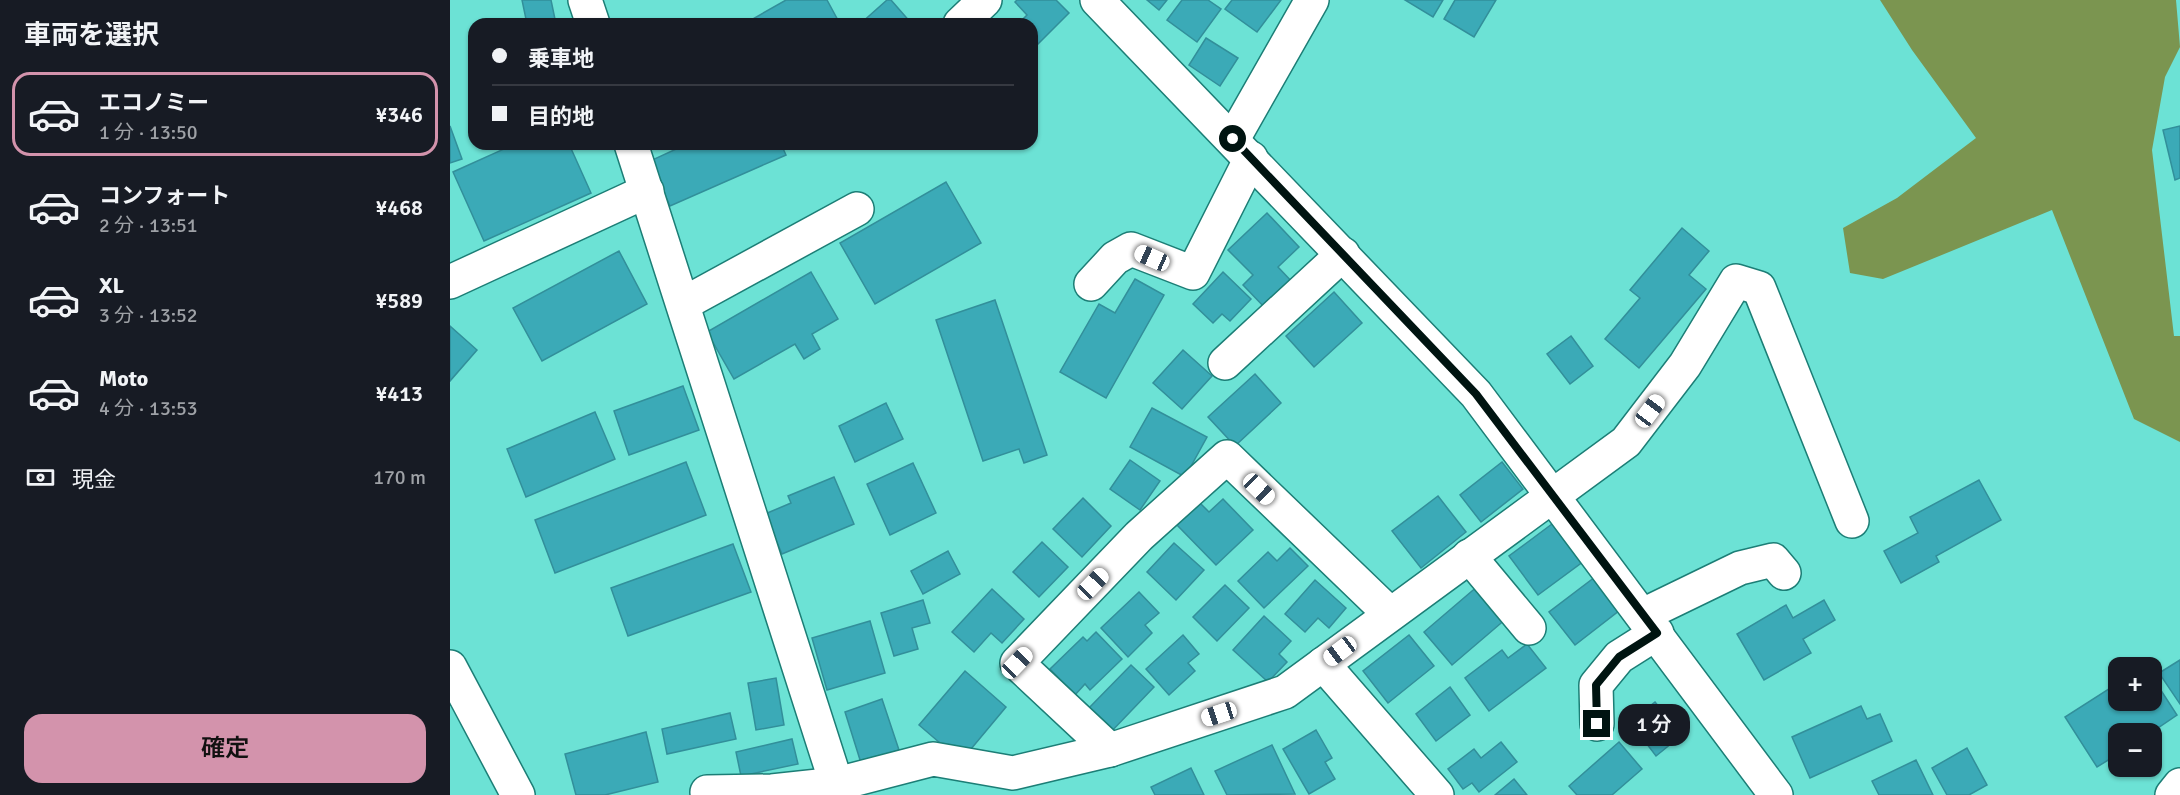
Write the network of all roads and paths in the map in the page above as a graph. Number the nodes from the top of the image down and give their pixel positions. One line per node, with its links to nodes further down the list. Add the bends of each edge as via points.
1 (585, 0): 5 (street)
2 (985, 0): 6 (street)
3 (1097, 0): 7 (street)
4 (1312, 0): 7 (street)
5 (591, 18)
6 (966, 18)
7 (1242, 148): 11 (street); 13 (street, via 1193,273 1131,249 1115,258)
8 (634, 150): 9 (street)
9 (646, 191): 12 (street); 14 (street)
10 (857, 209): 14 (street)
11 (1343, 254): 15 (street); 16 (street, via 1476,394)
12 (450, 282)
13 (1091, 284)
14 (683, 304): 28 (street)
15 (1225, 363)
16 (1552, 494): 17 (street, via 1626,442 1685,365 1736,280 1759,288); 18 (street); 21 (street)
17 (1852, 520)
18 (1469, 556): 20 (street); 22 (street)
19 (1785, 573): 21 (street, via 1773,560 1740,568)
20 (1390, 614): 23 (street); 26 (street, via 1227,457 1139,536 1017,663)
21 (1650, 624): 25 (street, via 1596,685); 32 (street)
22 (1529, 628)
23 (1323, 664): 26 (street, via 1285,692); 31 (street)
24 (450, 667): 30 (street)
25 (1597, 724)
26 (1110, 750): 28 (street, via 1013,773 933,759)
27 (2180, 785): 33 (street)
28 (838, 789): 29 (street)
29 (707, 792)
30 (518, 795)
31 (1437, 795)
32 (1776, 795)
33 (2172, 795)

